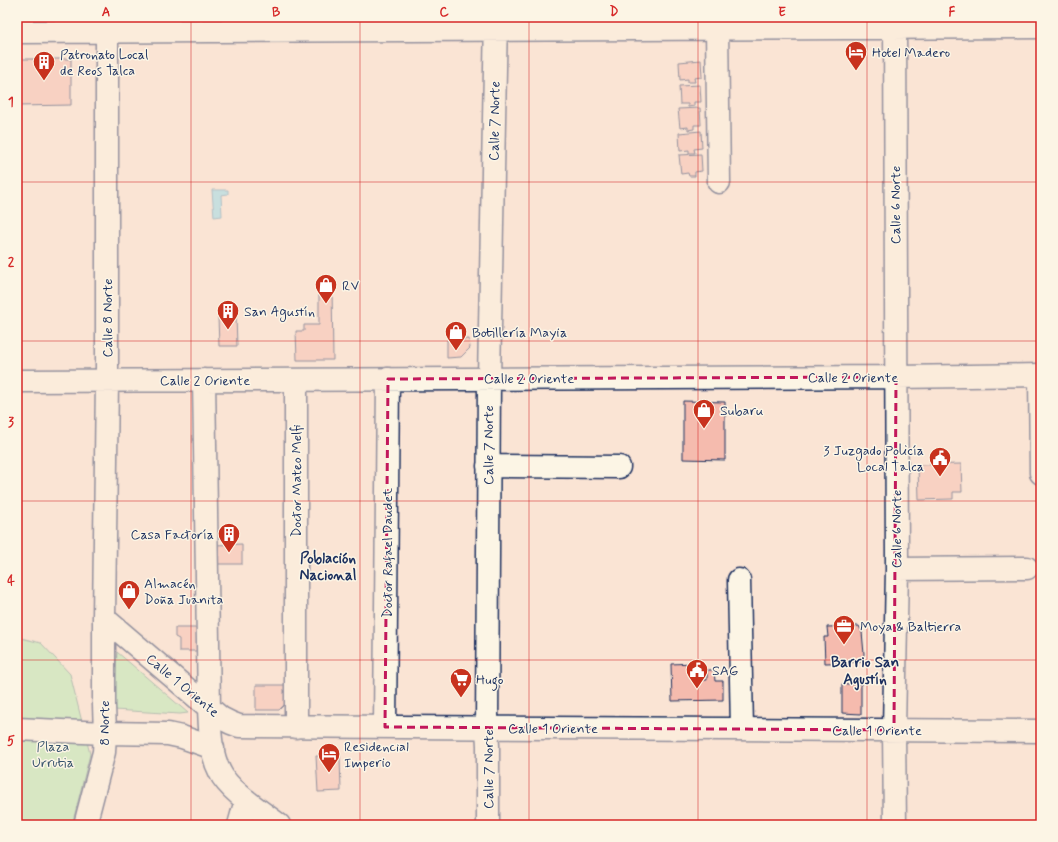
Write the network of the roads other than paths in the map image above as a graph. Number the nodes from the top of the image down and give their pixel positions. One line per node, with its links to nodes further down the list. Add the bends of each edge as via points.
1 (895, 22): 4 (street); 5 (street); 9 (street, Calle 6 Norte)
2 (496, 23): 3 (street); 5 (street); 10 (street, Calle 7 Norte)
3 (107, 24): 6 (street); 12 (street, Calle 8 Norte)
4 (1041, 27)
5 (718, 29): 7 (street)
6 (17, 32)
7 (719, 182)
8 (1040, 375): 9 (street, Calle 2 Oriente); 18 (street)
9 (896, 376): 10 (street, Calle 2 Oriente); 20 (street, Calle 6 Norte)
10 (488, 378): 11 (street, Calle 2 Oriente); 16 (street, Calle 7 Norte)
11 (388, 379): 14 (street, Calle 2 Oriente); 25 (street, Doctor Rafael Daudet)
12 (107, 380): 13 (street, Calle 2 Oriente); 15 (street, Calle 2 Oriente); 22 (street, Calle 8 Norte)
13 (204, 380): 14 (street, Calle 2 Oriente); 23 (street)
14 (296, 380): 24 (street, Doctor Mateo Melfi)
15 (17, 381)
16 (488, 466): 17 (street); 26 (street, Calle 7 Norte)
17 (619, 468)
18 (1041, 473)
19 (1027, 568): 20 (street)
20 (896, 569): 29 (street, Calle 6 Norte)
21 (739, 580): 28 (street)
22 (104, 618): 23 (street, Calle 1 Oriente); 31 (street, 8 Norte)
23 (209, 708): 24 (street, Calle 1 Oriente, via 221,718 239,726); 32 (street)
24 (296, 727): 25 (street, Calle 1 Oriente)
25 (385, 727): 26 (street, Calle 1 Oriente)
26 (487, 728): 28 (street, Calle 1 Oriente); 37 (street, Calle 7 Norte)
27 (17, 729): 31 (street)
28 (742, 730): 29 (street, Calle 1 Oriente)
29 (894, 730): 30 (street, Calle 1 Oriente); 38 (street, Calle 6 Norte)
30 (1041, 731)
31 (105, 733): 32 (street, via 168,734); 34 (street, 8 Norte, via 104,752)
32 (213, 748): 33 (street, via 215,761 224,780)
33 (246, 800): 35 (street); 36 (street)
34 (85, 825)
35 (239, 825)
36 (279, 825)
37 (488, 825)
38 (895, 825)

